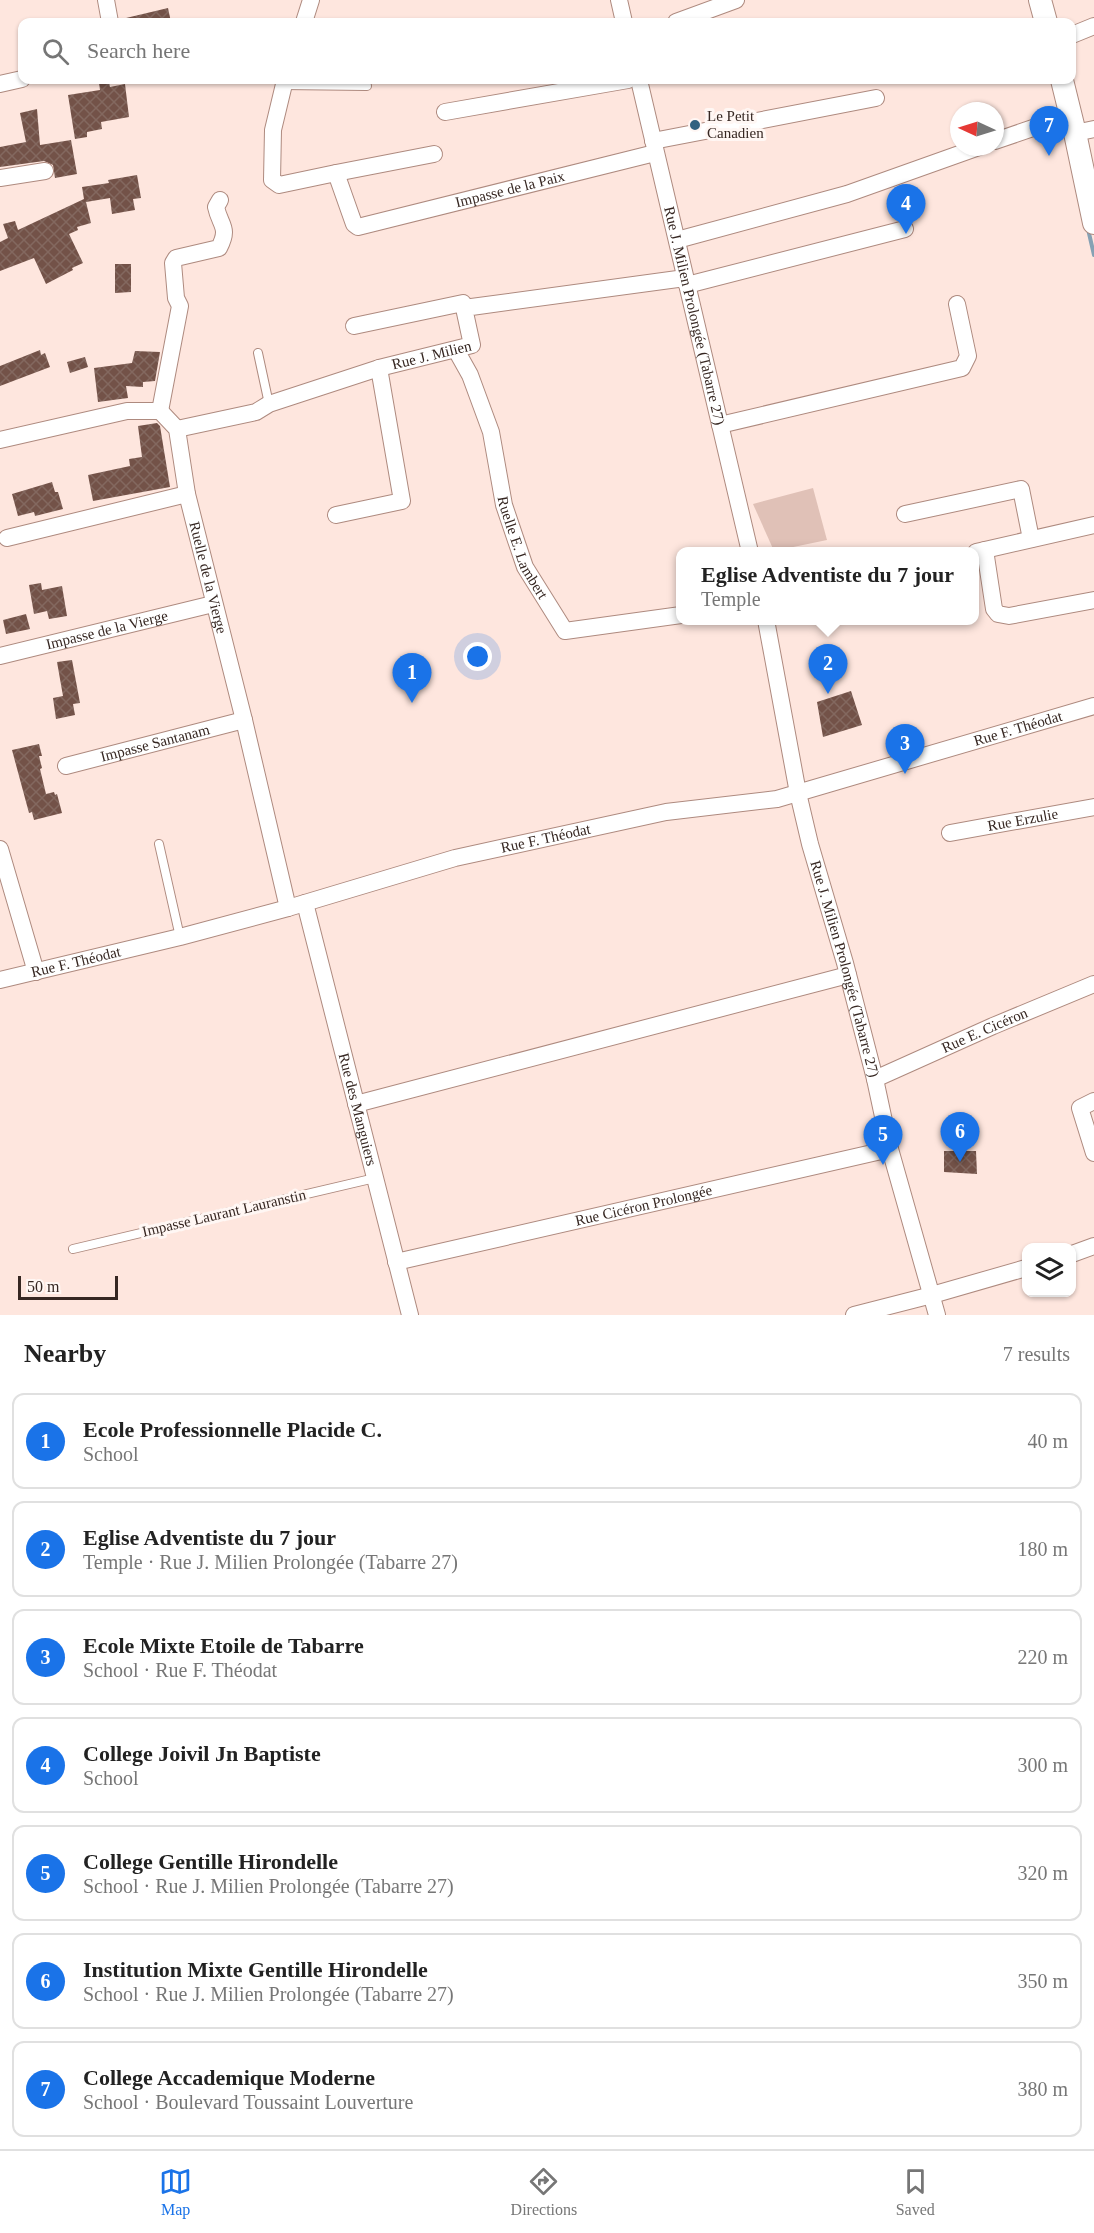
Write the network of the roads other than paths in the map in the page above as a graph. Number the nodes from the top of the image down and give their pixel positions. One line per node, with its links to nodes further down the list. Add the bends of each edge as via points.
1 (106, 0): 6 (street)
2 (311, 0): 7 (street)
3 (619, 0): 8 (street)
4 (736, 0): 9 (street)
5 (1040, 0): 10 (main road)
6 (109, 18)
7 (305, 18)
8 (623, 18)
9 (687, 18)
10 (1045, 18)
11 (1094, 27): 12 (street)
12 (1076, 33)
13 (18, 80): 14 (street)
14 (0, 84)
15 (284, 84): 29 (street, via 273,130 272,180 279,185)
16 (326, 84): 20 (lane)
17 (605, 84): 22 (street)
18 (640, 84): 25 (street, Rue J. Milien Prolongée (Tabarre 27))
19 (1063, 84): 23 (main road)
20 (367, 86)
21 (876, 98): 25 (street, Impasse de la Paix)
22 (445, 112)
23 (1073, 123): 24 (street); 32 (main road)
24 (1004, 139)
25 (654, 147): 29 (street, Impasse de la Paix, via 365,226 354,224); 34 (street, Rue J. Milien Prolongée (Tabarre 27))
26 (434, 154): 29 (street)
27 (954, 156): 34 (street, via 847,194)
28 (45, 171): 30 (street)
29 (336, 173)
30 (0, 178)
31 (220, 200): 43 (street, via 216,207 225,231 219,248 176,258 173,263 180,306)
32 (1093, 215)
33 (905, 229): 35 (street)
34 (677, 240): 35 (street, Rue J. Milien Prolongée (Tabarre 27))
35 (686, 281): 37 (street); 44 (street, Rue J. Milien Prolongée (Tabarre 27))
36 (957, 304): 44 (street, via 968,356 962,368)
37 (464, 308): 38 (street, via 463,303); 39 (street, Rue J. Milien, via 472,345)
38 (354, 326)
39 (456, 350): 41 (street, Rue J. Milien); 57 (street, Ruelle E. Lambert, via 470,375 491,432 504,505 525,567 565,631)
40 (258, 353): 42 (lane)
41 (379, 369): 42 (street, Rue J. Milien); 49 (street, via 402,501)
42 (269, 404): 45 (street, Rue J. Milien, via 256,412)
43 (160, 411): 45 (street); 46 (street, via 127,411)
44 (720, 425): 53 (street, Rue J. Milien Prolongée (Tabarre 27))
45 (177, 429): 47 (street, Ruelle de la Vierge)
46 (0, 440)
47 (187, 494): 51 (street); 56 (street, Ruelle de la Vierge)
48 (905, 514): 52 (street, via 1021,489)
49 (336, 515)
50 (1094, 525): 52 (street)
51 (7, 538)
52 (1031, 539): 54 (street)
53 (749, 547)
54 (980, 551): 55 (street, via 998,614 1009,616)
55 (1094, 600)
56 (213, 604): 59 (street, Impasse de la Vierge); 61 (street, Ruelle de la Vierge)
57 (676, 616)
58 (767, 625): 63 (street, Rue J. Milien Prolongée (Tabarre 27))
59 (0, 656)
60 (1094, 706): 63 (street, Rue F. Théodat)
61 (244, 720): 62 (street, Impasse Santanam); 69 (street, Ruelle de la Vierge)
62 (66, 766)
63 (798, 793): 68 (street, Rue F. Théodat, via 666,812 517,843); 72 (street, Rue J. Milien Prolongée (Tabarre 27))
64 (1094, 807): 65 (street, Rue Erzulie)
65 (950, 833)
66 (159, 844): 70 (lane)
67 (0, 849): 71 (street)
68 (305, 903): 69 (street, Rue F. Théodat); 77 (street, Rue des Manguiers)
69 (288, 908): 70 (street, Rue F. Théodat)
70 (180, 937): 71 (street, Rue F. Théodat)
71 (36, 972): 73 (street, Rue F. Théodat)
72 (848, 975): 75 (street, Rue J. Milien Prolongée (Tabarre 27)); 77 (street)
73 (0, 980)
74 (1094, 984): 75 (street, Rue E. Cicéron)
75 (875, 1079): 78 (street, Rue J. Milien Prolongée (Tabarre 27))
76 (1094, 1101): 79 (street, via 1080,1108)
77 (356, 1104): 80 (street, Rue des Manguiers)
78 (890, 1149): 84 (street, Rue Cicéron Prolongée); 86 (street, Rue J. Milien Prolongée (Tabarre 27))
79 (1094, 1153)
80 (375, 1178): 82 (lane, Impasse Laurant Lauranstin); 84 (street, Rue des Manguiers)
81 (1094, 1246): 83 (street)
82 (73, 1249)
83 (1076, 1252)
84 (396, 1262): 87 (street, Rue des Manguiers)
85 (1022, 1269): 86 (street)
86 (932, 1296): 88 (street); 89 (street, Rue J. Milien Prolongée (Tabarre 27))
87 (410, 1315)
88 (854, 1315)
89 (937, 1315)

